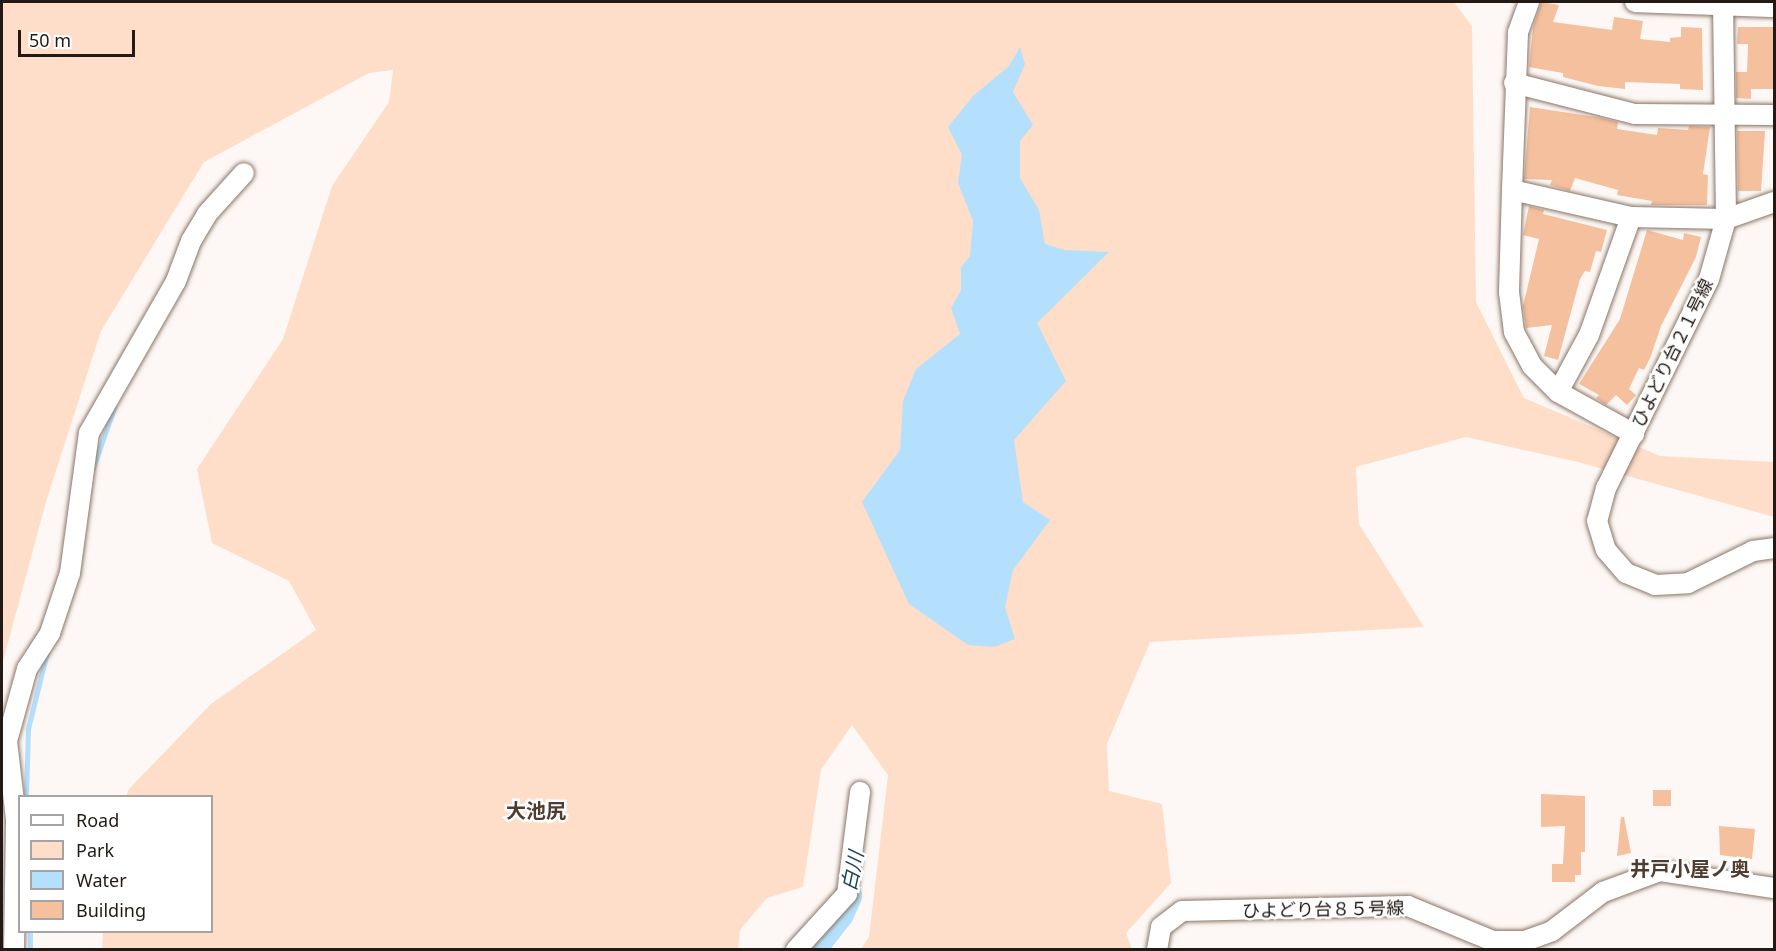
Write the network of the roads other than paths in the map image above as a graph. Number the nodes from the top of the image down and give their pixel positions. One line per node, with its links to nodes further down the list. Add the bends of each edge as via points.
1 (1529, 2): 5 (street, ひよどり台２１号線, via 1518,33)
2 (1635, 2): 3 (street)
3 (1723, 5): 4 (street); 6 (street, ひよどり台２１号線)
4 (1774, 7)
5 (1514, 83): 6 (street, via 1635,114); 9 (street, ひよどり台２１号線)
6 (1725, 115): 7 (street); 12 (street, ひよどり台２１号線)
7 (1774, 115)
8 (244, 173): 18 (street, via 207,214 191,241 177,281 89,434 69,573 50,633 27,669 7,741 16,819)
9 (1512, 190): 11 (street); 13 (street, ひよどり台２１号線, via 1509,292 1514,332 1532,366)
10 (1774, 202): 12 (street)
11 (1631, 217): 12 (street); 13 (street, via 1589,335)
12 (1726, 219): 14 (street, ひよどり台２１号線, via 1709,279)
13 (1558, 392): 14 (street, ひよどり台２１号線)
14 (1634, 434): 15 (street, via 1606,488 1597,521 1606,550 1626,573 1655,585 1688,583 1753,551)
15 (1774, 548)
16 (860, 792): 19 (street, via 847,894)
17 (1774, 888): 20 (street, ひよどり台８５号線, via 1660,871 1603,892 1552,931 1525,941 1493,941 1408,906 1182,911 1161,927)
18 (14, 950)
19 (796, 950)
20 (1157, 950)

